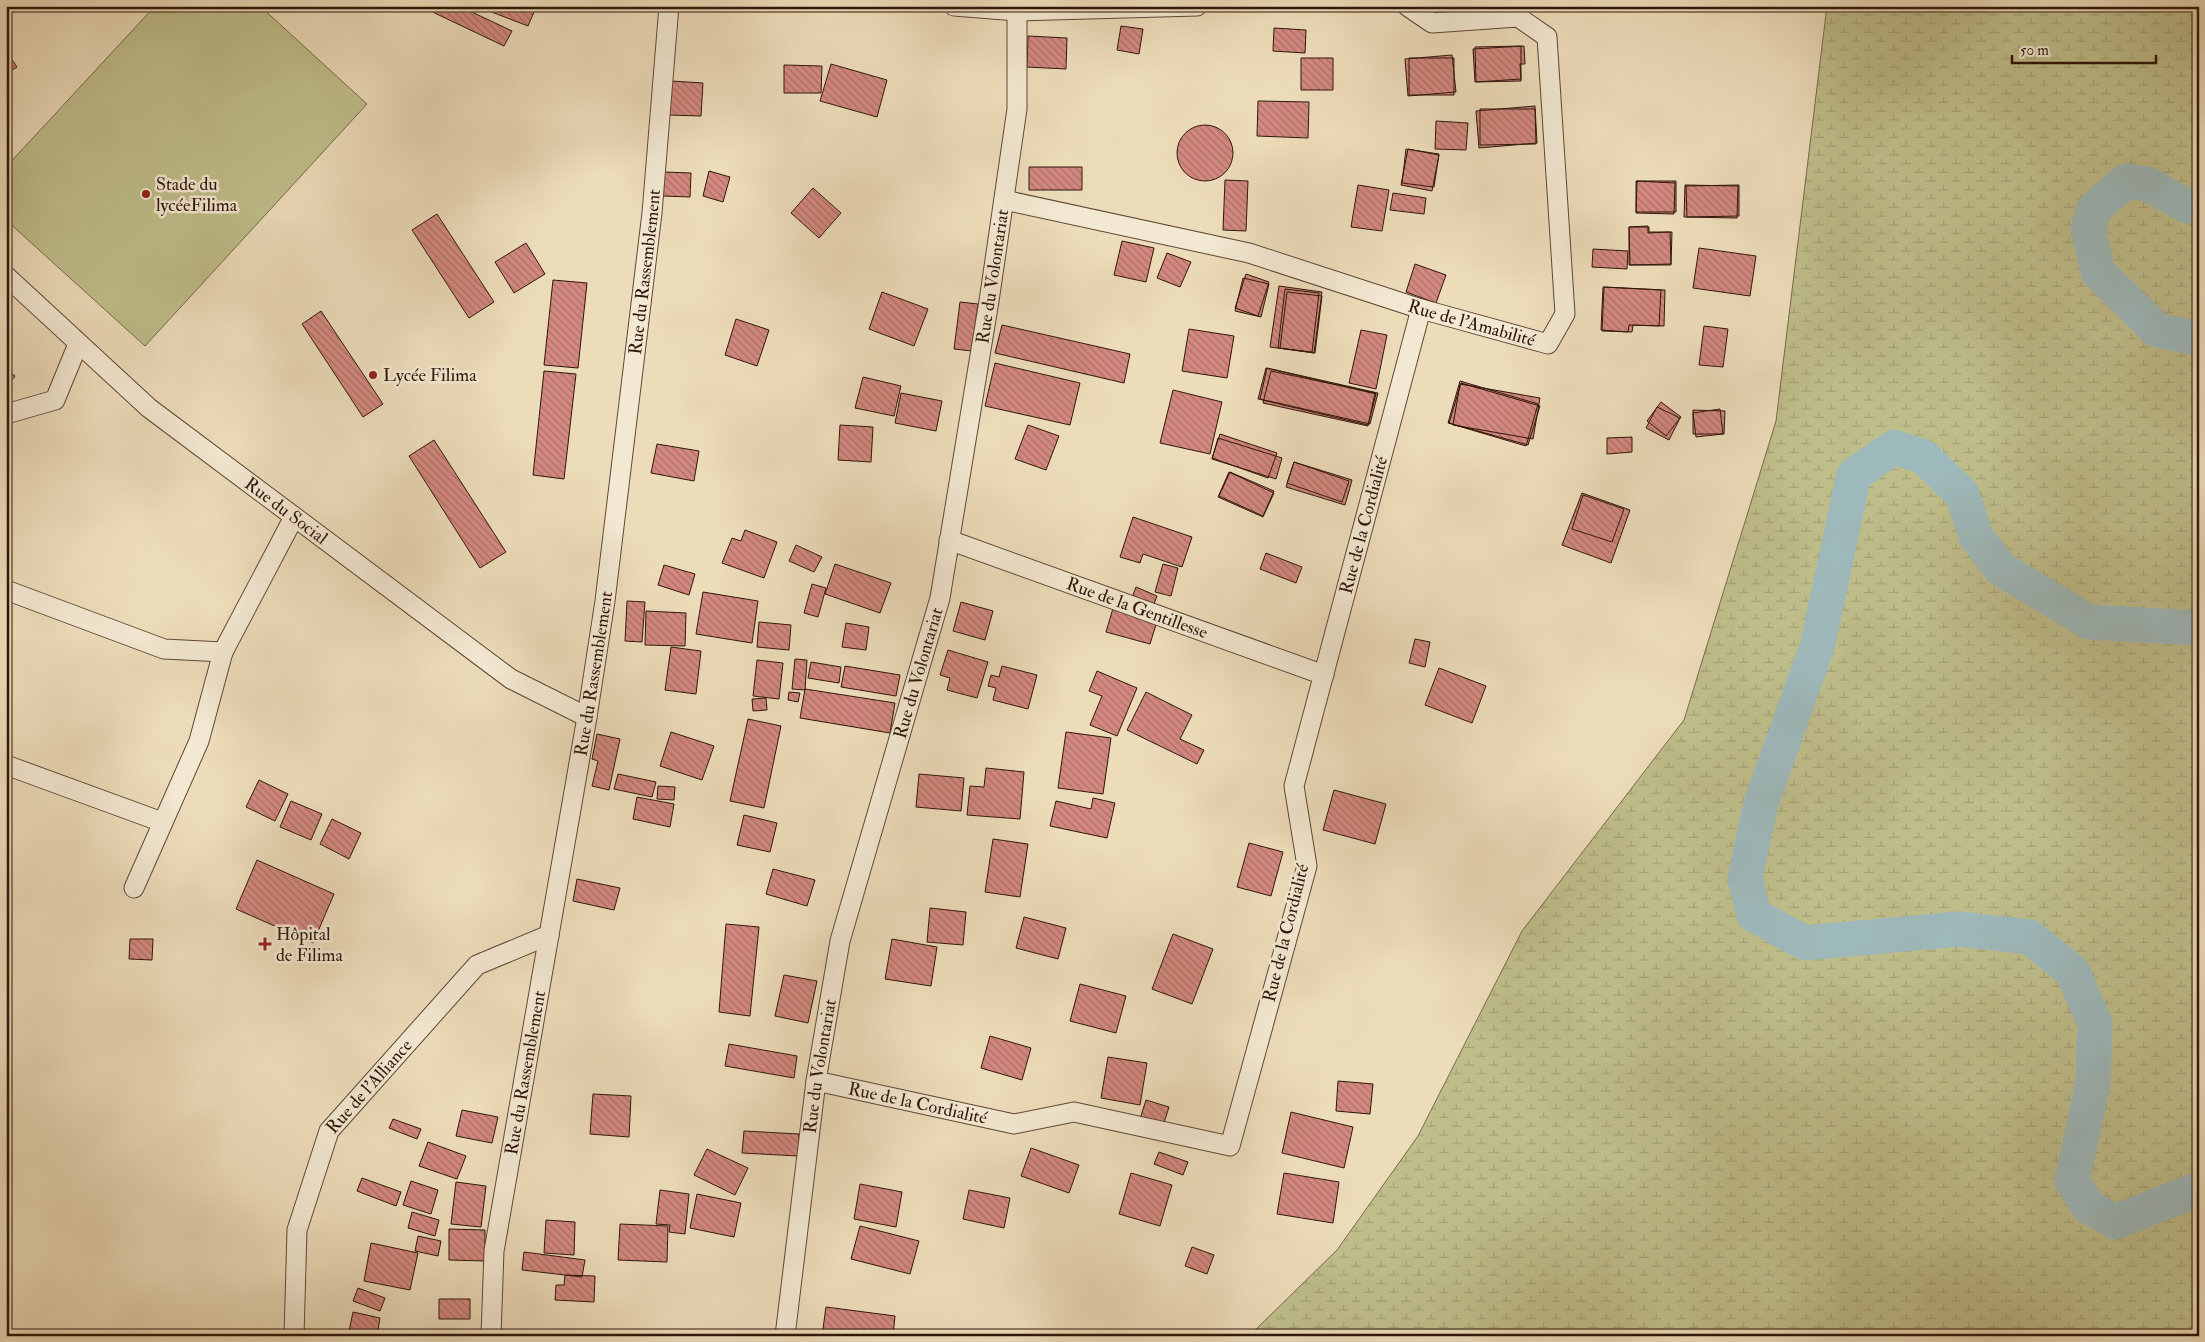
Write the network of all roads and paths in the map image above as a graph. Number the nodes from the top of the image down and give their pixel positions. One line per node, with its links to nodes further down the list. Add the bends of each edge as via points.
1 (669, 6): 16 (street, Rue du Rassemblement, via 652,214 605,601)
2 (954, 6): 5 (street)
3 (1197, 6): 5 (street)
4 (1407, 6): 8 (street, Rue de l'Amabilité, via 1432,22 1518,17 1547,36 1566,314 1548,344)
5 (1017, 9): 6 (street, Rue du Volontariat, via 1017,109)
6 (1004, 200): 8 (street, Rue de l'Amabilité, via 1249,253); 12 (street, Rue du Volontariat)
7 (6, 276): 9 (street, Rue du Social)
8 (1421, 309): 15 (street, Rue de la Cordialité)
9 (78, 344): 10 (street, via 55,400); 11 (street, Rue du Social, via 149,408)
10 (6, 414)
11 (294, 517): 14 (street); 16 (street, Rue du Social, via 511,679)
12 (949, 540): 15 (street, Rue de la Gentillesse); 21 (street, Rue du Volontariat, via 940,598 840,941)
13 (6, 590): 14 (street, via 164,650)
14 (223, 652): 18 (street, via 199,741)
15 (1324, 675): 21 (street, Rue de la Cordialité, via 1294,786 1307,866 1230,1146 1074,1112 1014,1124)
16 (587, 717): 20 (street, Rue du Rassemblement)
17 (6, 765): 18 (street)
18 (162, 822): 19 (street)
19 (134, 888)
20 (549, 935): 22 (street, Rue de l'Alliance, via 477,965 329,1131 296,1230); 23 (street, Rue du Rassemblement, via 494,1251)
21 (816, 1081): 24 (street, Rue du Volontariat)
22 (294, 1336)
23 (491, 1336)
24 (785, 1336)

